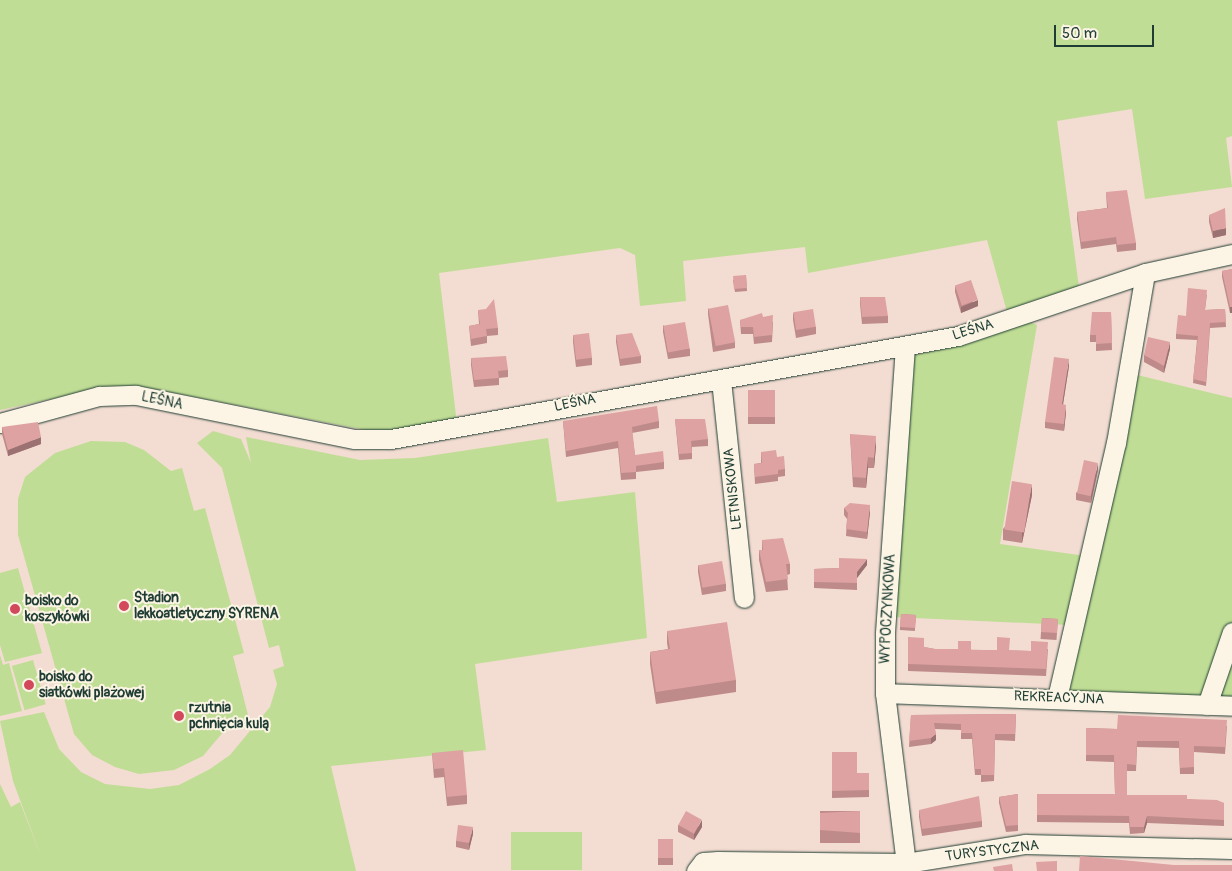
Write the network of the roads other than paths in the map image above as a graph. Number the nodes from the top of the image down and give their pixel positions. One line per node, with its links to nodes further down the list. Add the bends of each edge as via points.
1 (1232, 254): 2 (street, LEŚNA)
2 (1145, 273): 3 (street, LEŚNA, via 958,336); 9 (street, via 1116,442)
3 (905, 346): 4 (street, LEŚNA); 8 (street, WYPOCZYNKOWA, via 885,634)
4 (721, 380): 5 (street, LEŚNA, via 625,393 391,439 355,439 136,395 99,396); 6 (street, LETNISKOWA)
5 (0, 423)
6 (744, 598)
7 (1232, 632): 10 (street)
8 (885, 693): 9 (street, REKREACYJNA); 13 (street, WYPOCZYNKOWA)
9 (1057, 698): 10 (street, REKREACYJNA)
10 (1207, 705): 11 (street, REKREACYJNA)
11 (1232, 706)
12 (1232, 848): 13 (street, TURYSTYCZNA, via 1026,844)
13 (907, 867): 14 (street, TURYSTYCZNA, via 718,861 703,862)
14 (696, 871)

